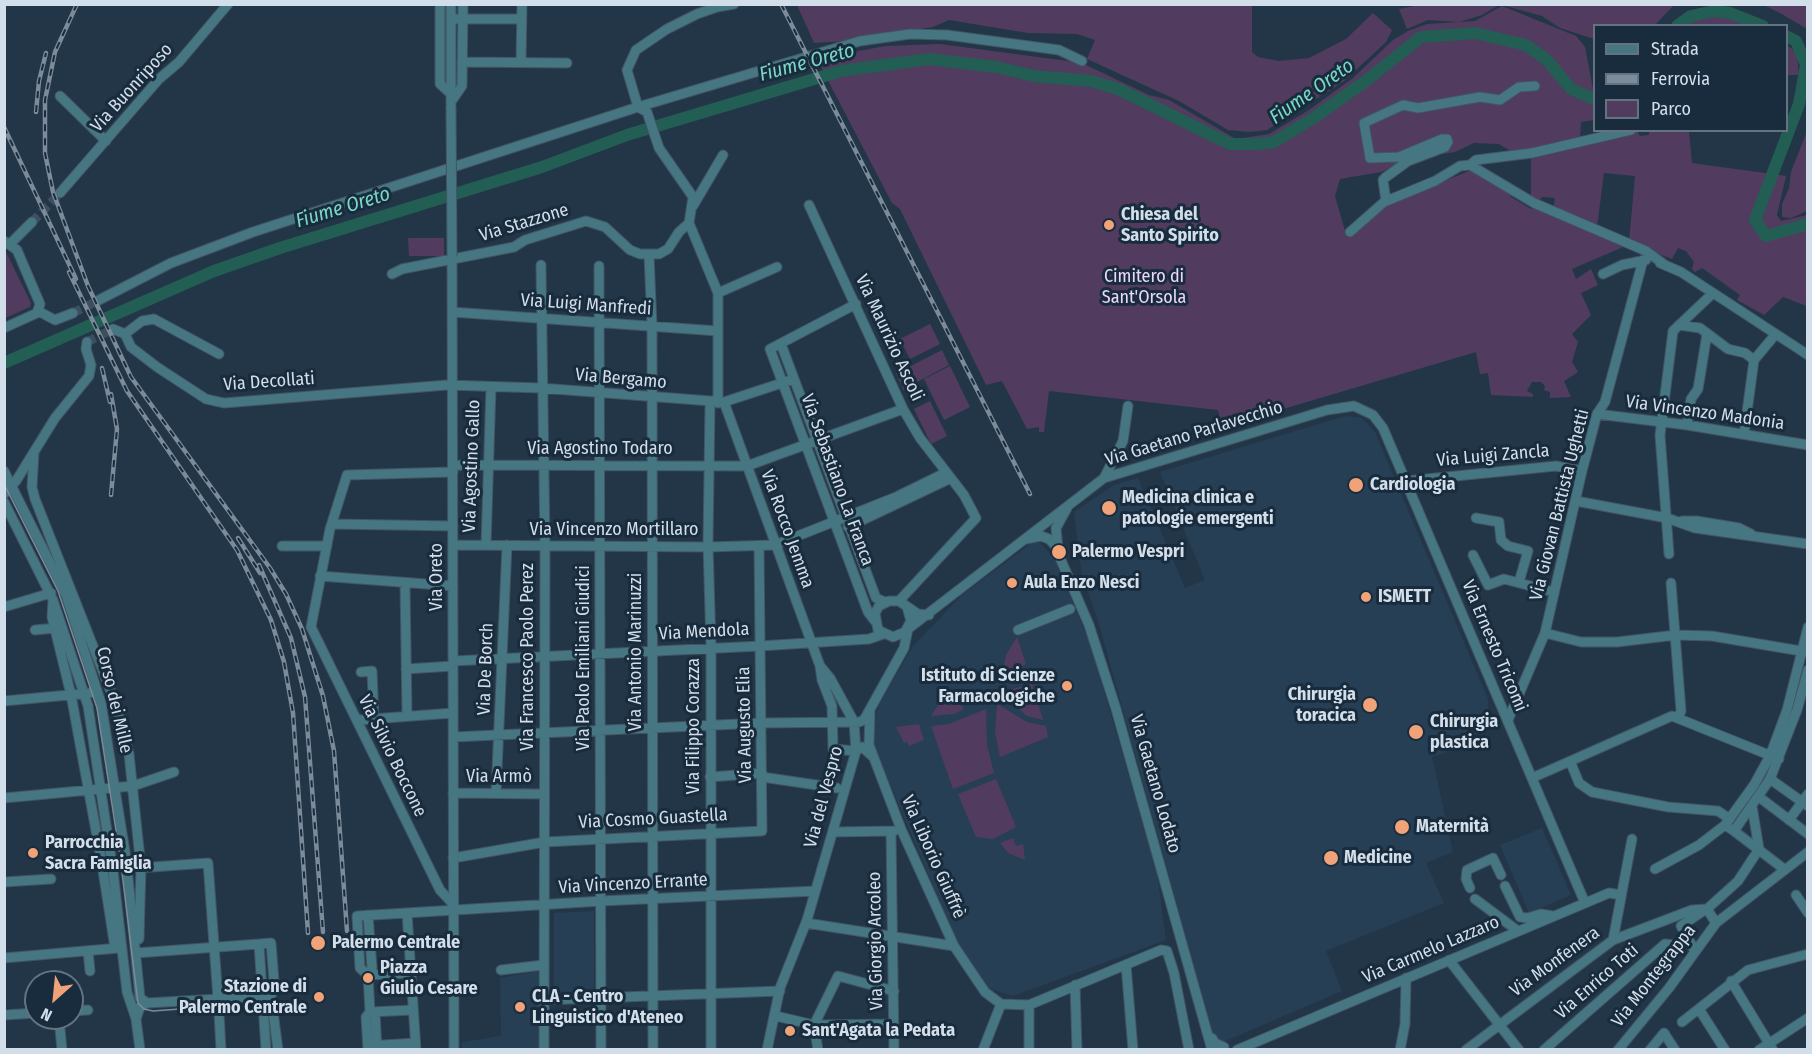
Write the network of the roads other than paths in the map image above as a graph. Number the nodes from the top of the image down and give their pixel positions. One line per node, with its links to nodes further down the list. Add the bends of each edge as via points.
1 (228, 4): 19 (street, Via Buonriposo)
2 (440, 4): 16 (street, Via Oreto, via 440,84)
3 (451, 4): 7 (street, Via Oreto)
4 (463, 4): 8 (street, Via Oreto)
5 (522, 4): 9 (street)
6 (734, 4): 17 (street, via 687,18 636,50 627,70)
7 (451, 19): 8 (street); 16 (street, Via Oreto)
8 (462, 19): 9 (street); 11 (street, Via Oreto)
9 (521, 20): 12 (street)
10 (1082, 61): 17 (street, via 1059,50 947,35 888,36 821,51)
11 (462, 62): 12 (street); 16 (street, Via Oreto, via 462,86)
12 (521, 62): 13 (street)
13 (567, 63)
14 (1535, 86): 23 (street, via 1519,87 1500,100 1480,97 1418,108 1403,105 1364,123 1370,158 1399,157 1442,139 1448,142 1386,177)
15 (60, 96): 19 (street)
16 (451, 100): 31 (street, Via Oreto, bridge)
17 (642, 110): 25 (street, via 655,140 690,190); 41 (street, via 198,251)
18 (1622, 132): 21 (street, via 1532,153 1476,160)
19 (106, 141): 22 (street, Via Buonriposo)
20 (723, 155): 25 (street)
21 (1470, 165): 23 (street, via 1460,166 1435,182); 34 (street, via 1534,203 1646,251)
22 (60, 194)
23 (1386, 201): 28 (street)
24 (808, 205): 42 (street, Via Maurizio Ascoli)
25 (693, 206): 27 (street)
26 (32, 222): 29 (street)
27 (689, 224): 30 (street, via 668,249); 39 (street)
28 (1350, 232)
29 (7, 243): 43 (street, via 16,250 39,301)
30 (649, 255): 31 (street, Via Stazzone, via 630,250 605,227 585,221 514,247); 49 (street, Via Antonio Marinuzzi)
31 (452, 258): 37 (street, Via Stazzone, via 402,268); 44 (street, Via Oreto)
32 (1643, 260): 34 (street); 38 (street); 72 (street, Via Giovan Battista Ughetti, via 1605,402)
33 (541, 265): 46 (street, Via Francesco Paolo Perez)
34 (1665, 265): 40 (street)
35 (599, 266): 47 (street, Via Paolo Emiliani Giudici)
36 (777, 267): 39 (street)
37 (392, 274)
38 (1602, 274)
39 (718, 293): 52 (street, Via Filippo Corazza)
40 (1712, 294): 48 (street); 55 (street)
41 (99, 300)
42 (856, 304): 57 (street); 70 (street, Via Maurizio Ascoli)
43 (38, 311): 45 (street, via 55,320); 50 (street)
44 (452, 312): 46 (street, Via Luigi Manfredi); 63 (street, Via Oreto)
45 (73, 313)
46 (541, 317): 47 (street, Via Luigi Manfredi); 65 (street, Via Francesco Paolo Perez)
47 (599, 322): 49 (street, Via Luigi Manfredi); 66 (street, Via Paolo Emiliani Giudici)
48 (1679, 325): 54 (street, via 1700,328); 73 (street, via 1673,331)
49 (652, 326): 52 (street, Via Luigi Manfredi); 67 (street, Via Antonio Marinuzzi)
50 (4, 328)
51 (113, 330): 53 (street)
52 (718, 332): 68 (street, Via Filippo Corazza)
53 (125, 334): 58 (street, via 142,321 154,319); 63 (street, Via Decollati, via 131,347 156,367 215,402)
54 (1707, 334): 60 (street); 74 (street, via 1698,389 1691,399)
55 (1775, 335): 59 (street); 60 (street)
56 (87, 342): 79 (street, via 90,372)
57 (782, 344): 61 (street, Via Sebastiano La Franca); 62 (street, Via Sebastiano La Franca, via 770,349)
58 (219, 354)
59 (1808, 355)
60 (1754, 360): 75 (street)
61 (794, 378): 62 (street, Via Bergamo); 76 (street, Via Sebastiano La Franca)
62 (783, 382): 68 (street, Via Bergamo); 78 (street, Via Sebastiano La Franca)
63 (453, 386): 64 (street, Via Bergamo); 86 (street, Via Oreto)
64 (491, 387): 65 (street, Via Bergamo); 80 (street, Via Agostino Gallo)
65 (541, 388): 66 (street, Via Bergamo); 81 (street, Via Francesco Paolo Perez)
66 (598, 393): 67 (street, Via Bergamo); 82 (street, Via Paolo Emiliani Giudici)
67 (652, 398): 68 (street, Via Bergamo); 83 (street, Via Antonio Marinuzzi)
68 (717, 403): 84 (street, Via Filippo Corazza); 85 (street, Via Rocco Jemma)
69 (1128, 406): 91 (street, via 1123,441)
70 (903, 409): 76 (street, Via Agostino Todaro); 90 (street, Via Maurizio Ascoli)
71 (1364, 409): 91 (street, Via Gaetano Parlavecchio, via 1349,405 1327,410); 92 (street, Via Ernesto Tricomi, via 1381,423)
72 (1597, 414): 73 (street, Via Vincenzo Madonia); 88 (street, Via Giovan Battista Ughetti)
73 (1662, 422): 74 (street, Via Vincenzo Madonia); 100 (street)
74 (1687, 425): 75 (street, Via Vincenzo Madonia)
75 (1744, 434): 77 (street, Via Vincenzo Madonia)
76 (818, 441): 78 (street, Via Agostino Todaro); 103 (street, Via Sebastiano La Franca)
77 (1808, 445)
78 (807, 446): 85 (street, Via Agostino Todaro); 102 (street, Via Sebastiano La Franca)
79 (34, 452): 89 (street); 94 (street, Corso dei Mille)
80 (488, 465): 81 (street, Via Agostino Todaro); 86 (street, Via Agostino Todaro); 112 (street, Via Agostino Gallo)
81 (543, 465): 82 (street, Via Agostino Todaro); 117 (street, Via Francesco Paolo Perez)
82 (599, 465): 83 (street, Via Agostino Todaro); 118 (street, Via Paolo Emiliani Giudici)
83 (652, 465): 84 (street, Via Agostino Todaro); 119 (street, Via Antonio Marinuzzi)
84 (710, 465): 85 (street, Via Agostino Todaro); 120 (street, Via Filippo Corazza)
85 (747, 466): 114 (street, Via Rocco Jemma)
86 (453, 468): 106 (street, Via Agostino Todaro, via 347,475); 107 (street, Via Oreto)
87 (4, 471): 93 (street, Corso dei Mille)
88 (1582, 471): 92 (street, Via Luigi Zancla, via 1556,466); 96 (street, Via Giovan Battista Ughetti)
89 (21, 474): 93 (street); 94 (street, Corso dei Mille)
90 (947, 476): 103 (street, Via Vincenzo Mortillaro); 132 (street, Via Maurizio Ascoli, via 976,518)
91 (1104, 478): 98 (street, Via Gaetano Parlavecchio)
92 (1406, 481): 168 (street, Via Ernesto Tricomi)
93 (13, 486): 95 (street); 158 (street, Corso dei Mille, via 66,595)
94 (32, 487): 188 (street, Corso dei Mille, via 115,702)
95 (4, 494)
96 (1576, 501): 100 (street); 129 (street, Via Giovan Battista Ughetti)
97 (4, 502): 101 (street, Corso dei Mille)
98 (1072, 502): 104 (street, Via Gaetano Parlavecchio); 108 (street)
99 (1476, 518): 125 (street, via 1499,522 1501,540 1528,551)
100 (1667, 518): 110 (street, via 1695,528); 122 (street)
101 (14, 520): 105 (street); 130 (street, Corso dei Mille)
102 (835, 522): 103 (street, Via Vincenzo Mortillaro); 114 (street, Via Vincenzo Mortillaro); 136 (street, Via Sebastiano La Franca)
103 (847, 522): 131 (street, Via Sebastiano La Franca, via 876,598)
104 (1045, 522): 108 (street, Via Gaetano Lodato, via 1044,529); 109 (street)
105 (4, 524)
106 (333, 524): 107 (street); 116 (street)
107 (453, 526): 111 (street, Via Oreto)
108 (1052, 537): 109 (street, via 1037,536); 292 (street, Via Gaetano Lodato, via 1102,663)
109 (1020, 542): 135 (street)
110 (1808, 544)
111 (453, 545): 112 (street, Via Vincenzo Mortillaro); 128 (street, Via Oreto)
112 (486, 545): 113 (street, Via Vincenzo Mortillaro)
113 (507, 545): 117 (street, Via Vincenzo Mortillaro); 152 (street, Via De Borch)
114 (775, 545): 121 (street, Via Vincenzo Mortillaro); 145 (street, Via Rocco Jemma)
115 (282, 546): 116 (street)
116 (327, 546): 124 (street)
117 (545, 546): 118 (street, Via Vincenzo Mortillaro); 151 (street, Via Francesco Paolo Perez)
118 (600, 546): 119 (street, Via Vincenzo Mortillaro); 150 (street, Via Paolo Emiliani Giudici)
119 (653, 546): 120 (street, Via Vincenzo Mortillaro); 148 (street, Via Antonio Marinuzzi)
120 (708, 547): 121 (street, Via Vincenzo Mortillaro); 146 (street, Via Filippo Corazza)
121 (759, 547): 147 (street, Via Augusto Elia)
122 (1669, 554)
123 (1473, 555): 125 (street, via 1488,585 1504,579)
124 (320, 576): 127 (street); 167 (street, Via Silvio Boccone, via 311,627)
125 (1520, 582): 129 (street)
126 (1671, 583): 144 (street)
127 (405, 584): 128 (street); 155 (street)
128 (453, 586): 153 (street, Via Oreto)
129 (1554, 592): 142 (street, Via Giovan Battista Ughetti)
130 (52, 597): 133 (street); 138 (street, Corso dei Mille); 159 (street, Corso dei Mille)
131 (885, 602): 132 (street); 136 (street)
132 (903, 604): 135 (street, via 920,615); 139 (street, via 911,618)
133 (4, 607)
134 (1070, 609): 141 (street)
135 (929, 615): 139 (street)
136 (874, 621): 143 (street)
137 (1808, 627): 149 (street)
138 (55, 628): 140 (street); 160 (street, Corso dei Mille)
139 (908, 629): 143 (street, via 896,637); 162 (street, via 904,648)
140 (35, 630)
141 (1018, 630)
142 (1545, 633): 144 (street, via 1590,642); 168 (street, Via Giovan Battista Ughetti)
143 (883, 634): 145 (street, Via Mendola, via 869,639)
144 (1676, 635): 149 (street, via 1712,636); 166 (street, via 1681,711)
145 (810, 641): 147 (street, Via Mendola); 154 (street, Via Rocco Jemma)
146 (711, 646): 147 (street, Via Mendola); 148 (street, Via Mendola); 172 (street, Via Filippo Corazza)
147 (760, 646): 171 (street, Via Augusto Elia)
148 (653, 651): 150 (street, Via Mendola); 173 (street, Via Antonio Marinuzzi)
149 (1805, 652): 181 (street)
150 (601, 654): 151 (street, Via Mendola); 174 (street, Via Paolo Emiliani Giudici)
151 (543, 657): 152 (street, Via Mendola); 175 (street, Via Francesco Paolo Perez)
152 (503, 659): 153 (street, Via Mendola); 176 (street, Via De Borch)
153 (453, 663): 155 (street, Via Mendola); 163 (street, Via Oreto)
154 (820, 666): 169 (street, Via Rocco Jemma); 170 (street, Via Rocco Jemma)
155 (406, 669): 164 (street)
156 (1808, 670): 181 (street, via 1797,710)
157 (361, 672): 165 (street, via 372,671)
158 (98, 690): 159 (street); 189 (street, Corso dei Mille)
159 (84, 694): 160 (street); 191 (street, Corso dei Mille)
160 (71, 695): 161 (street); 192 (street, Corso dei Mille)
161 (4, 701)
162 (870, 708): 170 (street, via 864,720); 180 (street, Via Liborio Giuffrè)
163 (453, 714): 164 (street); 178 (street, Via Oreto)
164 (407, 716): 165 (street)
165 (374, 718): 167 (street)
166 (1678, 718): 181 (street); 182 (street, via 1672,716)
167 (358, 720): 236 (street, Via Silvio Boccone, via 440,890)
168 (1508, 720): 186 (street, Via Ernesto Tricomi)
169 (835, 721): 170 (street); 171 (street); 177 (street, via 850,727); 179 (street, Via Rocco Jemma, via 833,749)
170 (854, 722): 177 (street, Via del Vespro)
171 (761, 723): 172 (street); 184 (street, Via Augusto Elia)
172 (710, 727): 173 (street); 185 (street, Via Filippo Corazza)
173 (652, 728): 174 (street); 208 (street, Via Antonio Marinuzzi)
174 (601, 730): 175 (street); 210 (street, Via Paolo Emiliani Giudici)
175 (544, 733): 176 (street); 195 (street, Via Francesco Paolo Perez)
176 (500, 734): 178 (street); 194 (street, Via De Borch)
177 (856, 735): 179 (street, Via del Vespro)
178 (453, 738): 193 (street, Via Oreto)
179 (856, 751): 180 (street, via 866,748); 206 (street, Via del Vespro)
180 (872, 756): 202 (street, Via Liborio Giuffrè)
181 (1775, 757): 187 (street); 201 (street)
182 (1570, 761): 186 (street); 201 (street, via 1579,783 1592,792 1668,807 1718,811)
183 (174, 772): 188 (street)
184 (762, 775): 185 (street); 190 (street); 203 (street, Via Augusto Elia)
185 (710, 777): 205 (street, Via Filippo Corazza)
186 (1532, 778): 234 (street, Via Ernesto Tricomi)
187 (1770, 779): 197 (street); 198 (street)
188 (133, 786): 189 (street); 216 (street, Corso dei Mille)
189 (116, 788): 191 (street); 219 (street, Corso dei Mille)
190 (837, 788)
191 (101, 789): 192 (street); 249 (street, Corso dei Mille)
192 (87, 791): 196 (street); 249 (street, Corso dei Mille)
193 (453, 793): 194 (street, Via Armò); 215 (street, Via Oreto)
194 (496, 793): 195 (street, Via Armò)
195 (544, 794): 212 (street, Via Francesco Paolo Perez)
196 (4, 798)
197 (1759, 798): 199 (street); 200 (street)
198 (1806, 800): 200 (street)
199 (1752, 806): 204 (street); 213 (street)
200 (1789, 820): 209 (street)
201 (1728, 822): 204 (street); 217 (street, via 1699,845)
202 (901, 829): 207 (street); 247 (street, Via Liborio Giuffrè)
203 (762, 831): 205 (street, Via Cosmo Guastella)
204 (1734, 831): 213 (street)
205 (711, 832): 208 (street, Via Cosmo Guastella); 230 (street, Via Filippo Corazza)
206 (833, 832): 207 (street); 226 (street, Via del Vespro)
207 (891, 832): 244 (street, Via Giorgio Arcoleo)
208 (653, 834): 210 (street, Via Cosmo Guastella); 231 (street, Via Antonio Marinuzzi)
209 (1808, 834)
210 (601, 838): 212 (street, Via Cosmo Guastella); 233 (street, Via Paolo Emiliani Giudici)
211 (1632, 839): 227 (street)
212 (545, 842): 215 (street, Via Cosmo Guastella); 235 (street, Via Francesco Paolo Perez)
213 (1758, 849): 218 (street); 222 (street)
214 (1808, 852): 218 (street, Via Montegrappa)
215 (453, 858): 236 (street, Via Oreto)
216 (141, 868): 219 (street); 248 (street, via 208,863); 252 (street, Corso dei Mille)
217 (1654, 869)
218 (1784, 869): 228 (street, Via Montegrappa)
219 (127, 870): 252 (street, Corso dei Mille)
220 (1501, 876): 225 (street, via 1493,858 1467,870)
221 (51, 879): 223 (street)
222 (1738, 881): 228 (street); 237 (street)
223 (4, 882)
224 (1505, 886): 240 (street, via 1520,917)
225 (1470, 888)
226 (815, 891): 230 (street, Via Vincenzo Errante); 241 (street, Via del Vespro)
227 (1621, 895): 234 (street, Via Carmelo Lazzaro, via 1608,893); 245 (street)
228 (1750, 896): 242 (street, Via Montegrappa)
229 (1796, 896): 239 (street)
230 (709, 897): 231 (street, Via Vincenzo Errante); 267 (street, Via Filippo Corazza)
231 (653, 899): 233 (street, Via Vincenzo Errante); 269 (street, Via Antonio Marinuzzi)
232 (1475, 899): 243 (street)
233 (602, 901): 235 (street, Via Vincenzo Errante); 272 (street, Via Paolo Emiliani Giudici)
234 (1585, 903): 240 (street, Via Carmelo Lazzaro)
235 (543, 906): 236 (street, Via Vincenzo Errante); 256 (street, Via Francesco Paolo Perez)
236 (453, 907): 238 (street, Via Vincenzo Errante); 303 (street, Via Oreto)
237 (1707, 909): 242 (street); 245 (street, Via Monfenera, via 1692,910); 250 (street, via 1681,927)
238 (406, 913): 260 (street); 261 (street, Via Vincenzo Errante, via 368,915 372,968)
239 (1808, 913)
240 (1553, 916): 243 (street, Via Carmelo Lazzaro)
241 (806, 923): 244 (street); 265 (street, Via del Vespro)
242 (1716, 923): 250 (street, Via Montegrappa)
243 (1518, 931): 255 (street, Via Carmelo Lazzaro)
244 (893, 935): 247 (street); 266 (street, Via Giorgio Arcoleo)
245 (1613, 940): 289 (street, Via Monfenera)
246 (1673, 945): 322 (street, Via Enrico Toti, via 1665,944)
247 (954, 946): 274 (street, Via Liborio Giuffrè, via 985,992)
248 (213, 947): 252 (street); 268 (street, via 255,944); 270 (street)
249 (118, 948): 251 (street); 286 (street, Corso dei Mille)
250 (1692, 949): 323 (street, Via Montegrappa)
251 (88, 951): 254 (street); 259 (street)
252 (136, 953): 273 (street, Corso dei Mille, via 140,998)
253 (1808, 954): 263 (street, via 1755,966)
254 (4, 958)
255 (1449, 960): 262 (street, Via Carmelo Lazzaro); 289 (street)
256 (543, 965): 258 (street); 271 (street, Via Francesco Paolo Perez)
257 (1126, 965): 264 (street); 314 (street); 315 (street, via 1167,951)
258 (501, 970)
259 (90, 971)
260 (411, 974): 261 (street); 279 (street)
261 (368, 975): 280 (street)
262 (1406, 978): 293 (street, Via Carmelo Lazzaro); 319 (street)
263 (1731, 981): 276 (street); 295 (street)
264 (1075, 985): 275 (street); 313 (street)
265 (780, 991): 267 (street); 284 (street, Via del Vespro)
266 (894, 992): 288 (street, Via Giorgio Arcoleo); 290 (street, via 838,976)
267 (710, 993): 269 (street); 307 (street, Via Filippo Corazza)
268 (262, 996): 270 (street); 301 (street); 302 (street)
269 (652, 997): 272 (street); 306 (street, Via Antonio Marinuzzi)
270 (218, 999): 273 (street)
271 (544, 1000): 272 (street); 304 (street, Via Francesco Paolo Perez)
272 (601, 1000): 305 (street, Via Paolo Emiliani Giudici)
273 (147, 1003): 286 (street, via 140,1006)
274 (1000, 1004): 275 (street); 311 (street)
275 (1029, 1005): 312 (street)
276 (1700, 1009): 287 (street); 326 (street)
277 (84, 1010): 278 (street)
278 (88, 1010)
279 (413, 1010): 280 (street); 294 (street)
280 (372, 1012): 296 (street)
281 (219, 1013): 300 (street)
282 (24, 1014): 283 (street)
283 (4, 1015)
284 (776, 1016): 290 (street); 308 (street, Via del Vespro)
285 (1808, 1018): 295 (street)
286 (136, 1019): 299 (street, Corso dei Mille)
287 (1682, 1022)
288 (894, 1024): 290 (street); 310 (street, Via Giorgio Arcoleo)
289 (1498, 1024): 320 (street, Via Monfenera); 321 (street)
290 (814, 1025): 309 (street)
291 (60, 1030): 298 (street)
292 (1208, 1030): 297 (street, Via Gaetano Lodato); 316 (street, Via Gaetano Lodato)
293 (1255, 1041): 317 (street, Via Carmelo Lazzaro); 318 (street, Via Carmelo Lazzaro)
294 (416, 1046): 296 (street)
295 (1771, 1046): 327 (street)
296 (375, 1047)
297 (1222, 1048): 317 (street)
298 (62, 1050)
299 (140, 1050)
300 (221, 1050)
301 (266, 1050)
302 (278, 1050)
303 (454, 1050)
304 (544, 1050)
305 (601, 1050)
306 (653, 1050)
307 (711, 1050)
308 (767, 1050)
309 (818, 1050)
310 (894, 1050)
311 (983, 1050)
312 (1029, 1050)
313 (1077, 1050)
314 (1133, 1050)
315 (1189, 1050)
316 (1212, 1050)
317 (1236, 1050)
318 (1248, 1050)
319 (1400, 1050)
320 (1467, 1050)
321 (1519, 1050)
322 (1544, 1050)
323 (1618, 1050)
324 (1650, 1050): 325 (street, via 1664,1033)
325 (1675, 1050)
326 (1725, 1050)
327 (1759, 1050)

